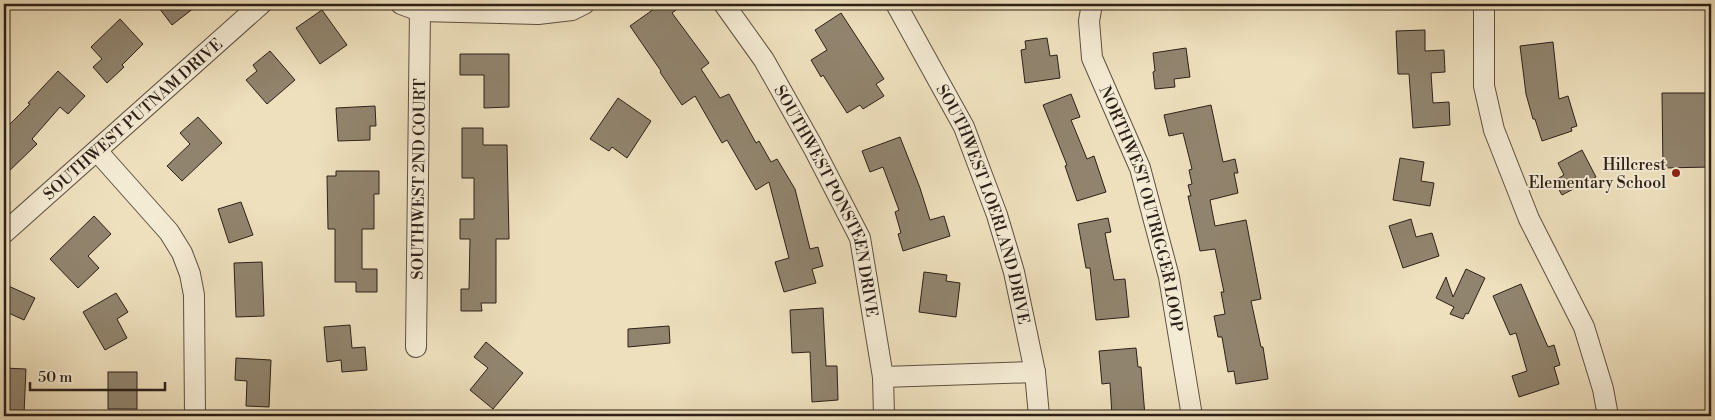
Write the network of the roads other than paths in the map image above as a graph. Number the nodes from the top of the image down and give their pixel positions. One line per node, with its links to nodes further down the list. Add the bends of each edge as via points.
1 (261, 4): 9 (street, SOUTHWEST PUTNAM DRIVE)
2 (401, 4): 8 (street)
3 (584, 4): 8 (street, via 572,10 538,14)
4 (724, 4): 13 (street, SOUTHWEST PONSTEEN DRIVE, via 764,60 860,238)
5 (896, 4): 12 (street, SOUTHWEST LOERLAND DRIVE, via 964,127 997,215 1014,272)
6 (1092, 4): 17 (street, NORTHWEST OUTRIGGER LOOP, via 1089,21 1092,58 1140,168 1169,277)
7 (1484, 4): 18 (street, via 1484,86 1494,130 1529,219 1584,328)
8 (420, 11): 11 (street, SOUTHWEST 2ND COURT)
9 (97, 151): 10 (street, SOUTHWEST PUTNAM DRIVE); 14 (street, via 169,232 182,252 194,295)
10 (4, 233)
11 (416, 347)
12 (1035, 372): 13 (street); 16 (street, SOUTHWEST LOERLAND DRIVE)
13 (883, 377): 15 (street, SOUTHWEST PONSTEEN DRIVE)
14 (195, 416)
15 (884, 416)
16 (1040, 416)
17 (1192, 416)
18 (1608, 416)

